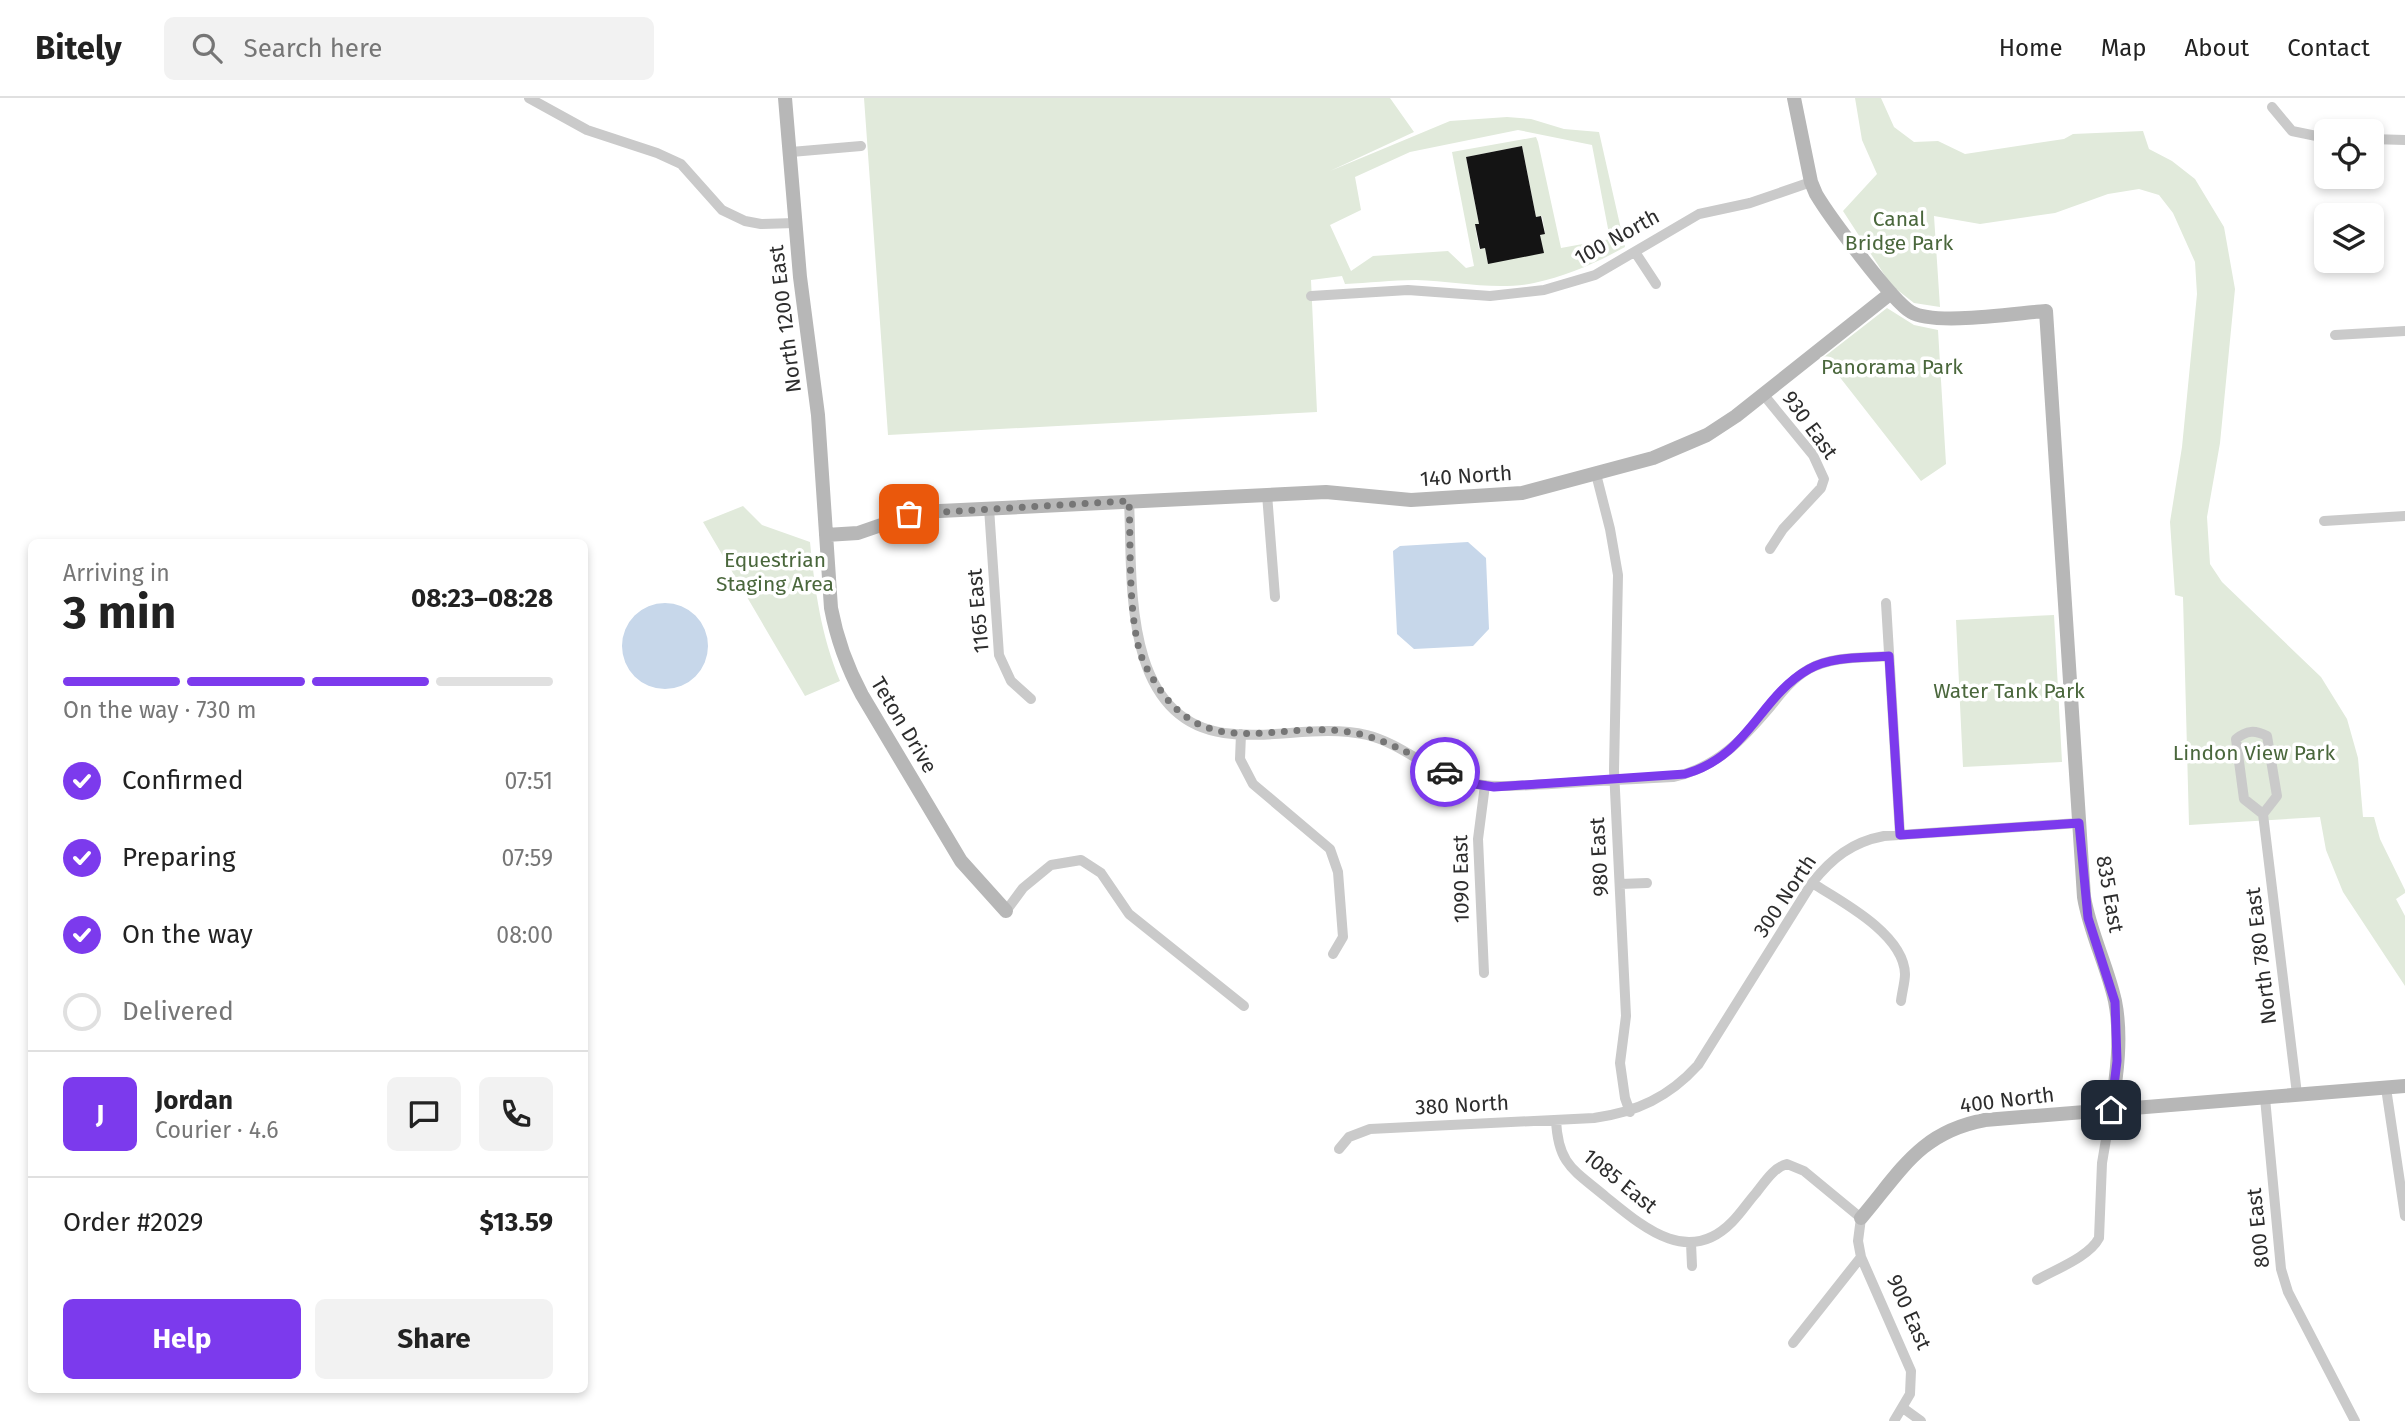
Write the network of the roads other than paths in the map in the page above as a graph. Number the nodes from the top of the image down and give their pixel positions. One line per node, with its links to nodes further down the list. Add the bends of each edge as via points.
1 (529, 98): 11 (street, via 587,130 681,164 722,210 745,222)
2 (785, 98): 9 (street, North 1200 East)
3 (1794, 98): 10 (street)
4 (2272, 107): 5 (street, via 2292,131)
5 (2314, 136)
6 (2384, 139): 7 (street)
7 (2405, 140)
8 (862, 146): 9 (street)
9 (791, 152): 11 (street, North 1200 East)
10 (1811, 182): 12 (street, 100 North, via 1699,214); 14 (street, via 1821,202)
11 (795, 223): 25 (street, North 1200 East, via 818,415)
12 (1635, 252): 13 (street); 15 (street, 100 North, via 1595,275 1531,293 1490,296 1408,290)
13 (1657, 284)
14 (1891, 293): 18 (street, 140 North); 35 (street, 835 East, via 1912,313 1941,318 2046,311)
15 (1311, 296)
16 (2405, 331): 17 (street)
17 (2335, 335)
18 (1763, 394): 19 (street, 140 North, via 1718,428 1678,450); 26 (street, 930 East, via 1813,456 1824,479)
19 (1596, 474): 20 (street, 140 North, via 1488,497 1411,500 1325,492); 32 (street, 980 East, via 1618,575)
20 (1267, 494): 21 (street, 140 North); 27 (street)
21 (1129, 501): 22 (street, 140 North); 31 (street, via 1134,621 1144,664 1177,711 1201,726)
22 (989, 508): 25 (street, 140 North, via 919,512 858,533); 30 (street, 1165 East, via 999,656 1011,681)
23 (2405, 516): 24 (street)
24 (2324, 521)
25 (826, 535): 40 (street, Teton Drive, via 831,608 850,673 961,861)
26 (1770, 549)
27 (1275, 597)
28 (1886, 603): 29 (street)
29 (1889, 656): 32 (street, via 1810,668 1731,750 1695,771 1673,777); 36 (street)
30 (1031, 699)
31 (1241, 734): 33 (street, via 1340,730 1366,735 1459,779); 41 (street, via 1240,759 1253,784 1329,849 1338,872 1343,937)
32 (1614, 780): 33 (street); 39 (street, 980 East)
33 (1485, 785): 42 (street, 1090 East, via 1478,839)
34 (2263, 814): 34 (street, North 780 East, via 2244,799 2236,739 2244,732 2267,736 2277,796); 47 (street, North 780 East)
35 (2079, 823): 36 (street, 300 North); 49 (street, 835 East, via 2088,918 2115,1002 2117,1061)
36 (1900, 835): 38 (street, 300 North, via 1873,838 1850,848)
37 (1647, 883): 39 (street)
38 (1812, 883): 43 (street, via 1874,924 1891,942 1905,974); 50 (street, 300 North, via 1698,1065 1660,1098)
39 (1620, 884): 50 (street, 980 East, via 1626,1016 1620,1063)
40 (1006, 911): 44 (street, via 1023,888 1051,865 1081,860 1101,873 1129,914)
41 (1333, 954)
42 (1484, 973)
43 (1900, 1001)
44 (1244, 1006)
45 (2405, 1086): 46 (street, 400 North)
46 (2386, 1088): 47 (street, 400 North); 54 (street)
47 (2297, 1094): 48 (street, 400 North)
48 (2265, 1098): 49 (street, 400 North); 64 (street, 800 East, via 2281,1269 2288,1292)
49 (2111, 1110): 55 (street, 400 North, via 1985,1120 1951,1128 1917,1151); 59 (street, 835 East, via 2102,1163 2099,1238 2085,1252)
50 (1629, 1112): 51 (street, 300 North)
51 (1594, 1118): 52 (street, 380 North)
52 (1556, 1120): 53 (street, 380 North, via 1370,1129 1349,1137); 56 (street, 1085 East, via 1559,1148 1569,1166 1648,1228 1674,1241)
53 (1339, 1149)
54 (2405, 1216)
55 (1861, 1218): 56 (street, via 1804,1171 1787,1164 1773,1171 1727,1227); 57 (street, 900 East)
56 (1691, 1243): 58 (street)
57 (1861, 1257): 60 (street); 61 (street, 900 East, via 1911,1371 1912,1387)
58 (1692, 1266)
59 (2037, 1280)
60 (1793, 1343)
61 (1903, 1408): 62 (street, 900 East); 63 (street)
62 (1894, 1421)
63 (1921, 1421)
64 (2355, 1421)

